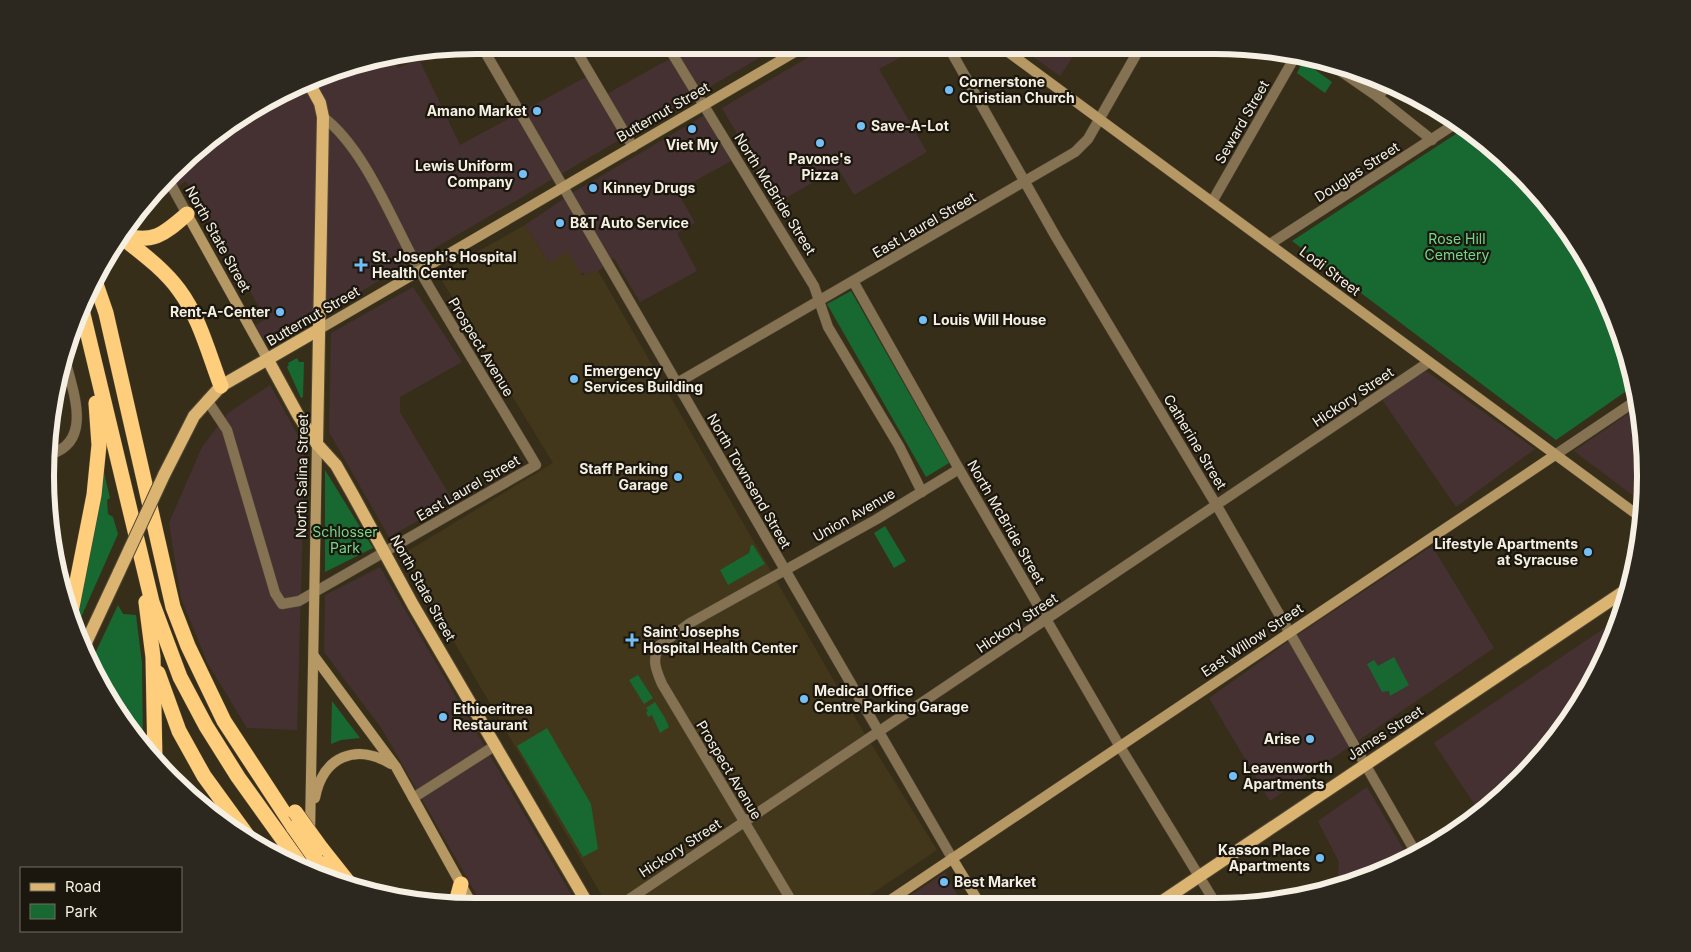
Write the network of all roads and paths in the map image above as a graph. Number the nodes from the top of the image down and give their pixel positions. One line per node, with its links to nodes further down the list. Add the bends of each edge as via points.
1 (486, 54): 21 (street, North Townsend Street)
2 (578, 54): 18 (street)
3 (672, 54): 13 (street, North McBride Street)
4 (792, 54): 13 (street, Butternut Street)
5 (953, 54): 19 (street, Catherine Street)
6 (1011, 54): 15 (street, Lodi Street)
7 (1136, 54): 15 (street, East Laurel Street)
8 (1292, 61): 22 (street, Seward Street)
9 (1345, 74): 12 (street)
10 (311, 87): 14 (main road, North Salina Street)
11 (1384, 89): 12 (street)
12 (1378, 97): 17 (street)
13 (704, 106): 18 (street, Butternut Street); 30 (street, North McBride Street, via 796,254)
14 (323, 117): 27 (street, Prospect Avenue, via 337,127 370,177); 32 (main road, North Salina Street)
15 (1099, 119): 19 (street, East Laurel Street, via 1076,152); 22 (street, Lodi Street)
16 (1452, 126): 17 (street, Douglas Street)
17 (1432, 140): 26 (street, Douglas Street)
18 (633, 147): 21 (street, Butternut Street)
19 (1025, 182): 28 (street, East Laurel Street); 47 (street, Catherine Street)
20 (170, 185): 23 (street, North State Street)
21 (563, 188): 27 (street, Butternut Street); 37 (street, North Townsend Street)
22 (1212, 202): 26 (street, Lodi Street)
23 (187, 214): 24 (highway, via 168,231 150,239); 34 (street, North State Street)
24 (128, 236)
25 (126, 239): 38 (highway, via 179,289 193,313)
26 (1270, 244): 35 (street, Lodi Street)
27 (421, 272): 32 (street, Butternut Street); 44 (street, Prospect Avenue)
28 (853, 281): 30 (street, East Laurel Street); 45 (street, North McBride Street)
29 (97, 288): 62 (highway, via 106,313 173,607 192,655)
30 (820, 300): 37 (street, East Laurel Street); 46 (street, North McBride Street, via 828,327 899,446)
31 (84, 319): 33 (highway)
32 (318, 330): 34 (main road, Butternut Street); 41 (main road, North Salina Street)
33 (92, 354): 49 (highway); 54 (highway, via 99,445 94,495)
34 (268, 360): 38 (main road, Butternut Street); 41 (main road, North State Street)
35 (1429, 362): 43 (street, Lodi Street); 47 (street, Hickory Street)
36 (67, 371): 42 (street, via 78,423 74,438)
37 (677, 383): 51 (street, North Townsend Street)
38 (221, 386): 39 (main road, Butternut Street)
39 (207, 400): 52 (street, East Laurel Street, via 227,430 275,593 282,604 299,601); 57 (main road, Butternut Street, bridge, via 186,428)
40 (1631, 404): 43 (street, East Willow Street)
41 (317, 444): 50 (main road, North State Street, via 336,465); 52 (street, North Salina Street)
42 (55, 452)
43 (1555, 455): 48 (street, Lodi Street); 56 (street, East Willow Street)
44 (536, 465): 50 (street, East Laurel Street)
45 (959, 470): 46 (street, Union Avenue); 55 (street, North McBride Street)
46 (922, 492): 51 (street, Union Avenue)
47 (1217, 506): 55 (street, Hickory Street); 56 (street, Catherine Street)
48 (1635, 513)
49 (139, 548): 60 (highway); 74 (highway, via 152,602 180,678 238,778 294,856)
50 (385, 551): 52 (street, East Laurel Street); 63 (main road, North State Street)
51 (784, 570): 58 (street, Union Avenue, via 690,623); 61 (street, North Townsend Street)
52 (315, 592): 59 (street, North Salina Street)
53 (1620, 594): 66 (main road, James Street)
54 (73, 602)
55 (1047, 620): 61 (street, Hickory Street); 64 (street, North McBride Street)
56 (1289, 632): 64 (street, East Willow Street); 66 (street, Catherine Street)
57 (87, 640)
58 (660, 646): 70 (street, Prospect Avenue, via 654,661 662,684)
59 (314, 656): 67 (street); 69 (street, North Salina Street)
60 (153, 657): 65 (highway); 71 (highway, via 179,731 204,776)
61 (878, 732): 70 (street, Hickory Street); 73 (street, North Townsend Street)
62 (235, 740): 74 (highway, bridge); 74 (highway, bridge, via 295,812)
63 (496, 745): 68 (street); 80 (main road, North State Street)
64 (1119, 745): 73 (street, East Willow Street); 76 (street, North McBride Street)
65 (155, 749)
66 (1365, 765): 72 (street, Catherine Street); 76 (main road, James Street)
67 (396, 767): 68 (street); 69 (street, via 378,756 362,753 336,760 321,777)
68 (413, 798): 77 (street)
69 (311, 821): 74 (street, North Salina Street)
70 (744, 823): 81 (street, Hickory Street); 82 (street, Prospect Avenue)
71 (241, 827)
72 (1414, 849)
73 (952, 858): 83 (street, East Willow Street); 84 (street, North Townsend Street)
74 (313, 862): 75 (highway)
75 (327, 871)
76 (1198, 877): 85 (main road, James Street); 86 (street, North McBride Street)
77 (461, 884): 78 (highway); 79 (street)
78 (457, 897)
79 (468, 898)
80 (584, 898)
81 (631, 898)
82 (790, 898)
83 (893, 898)
84 (976, 898)
85 (1167, 898)
86 (1212, 898)

